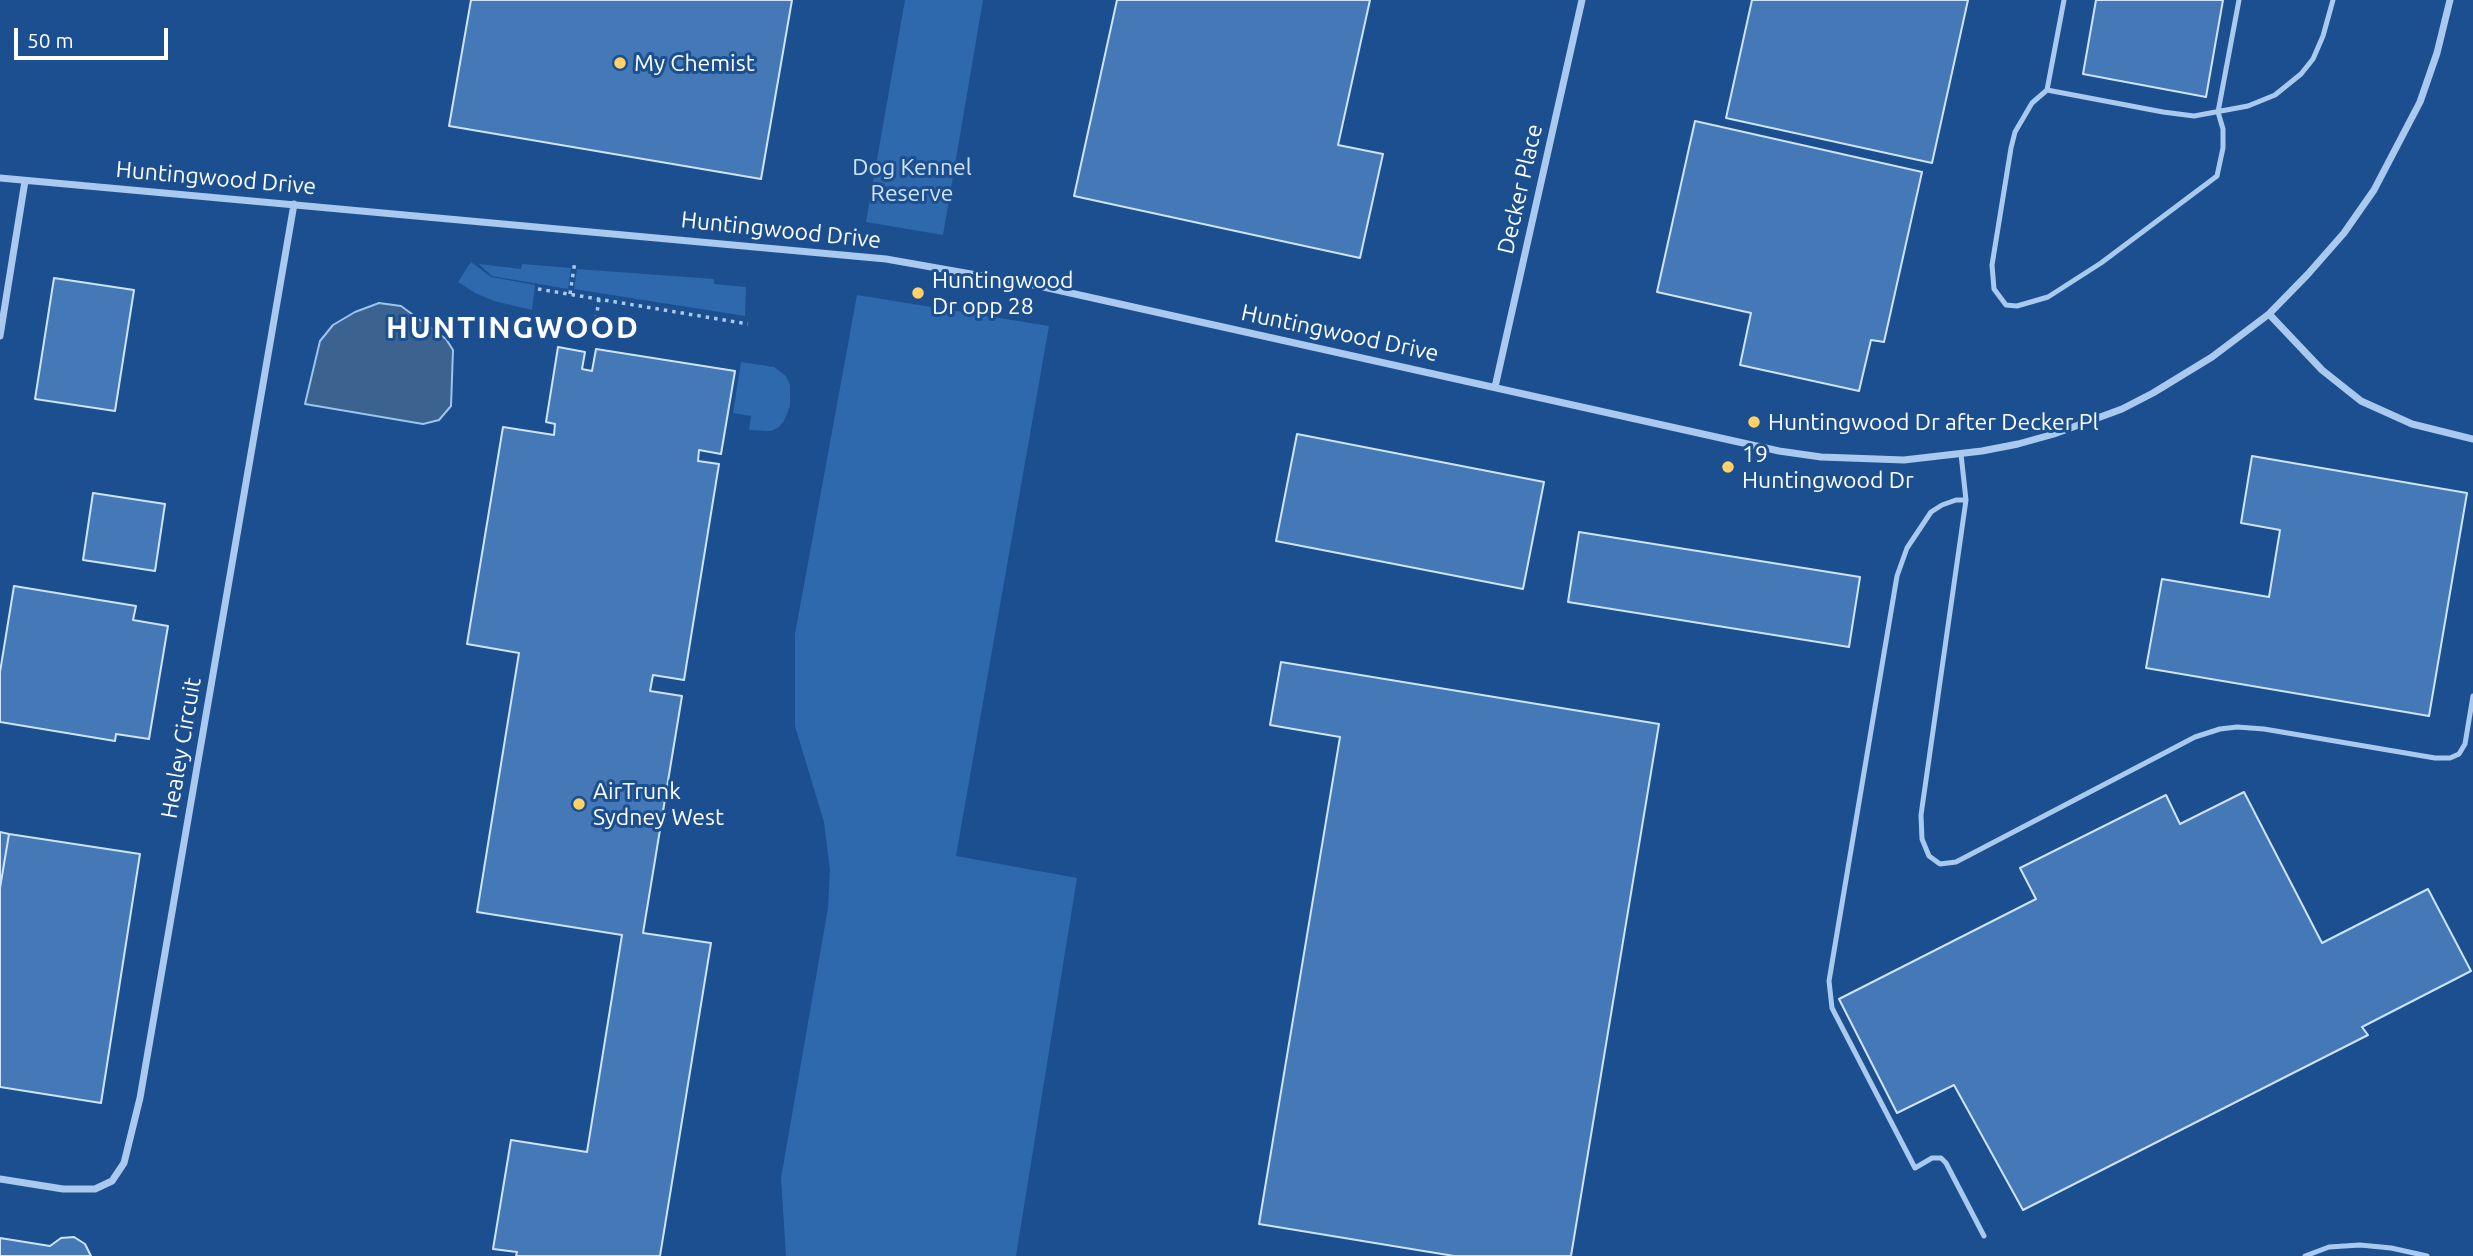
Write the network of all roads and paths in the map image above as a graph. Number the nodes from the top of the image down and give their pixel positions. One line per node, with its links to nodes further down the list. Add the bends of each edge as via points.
1 (1582, 0): 19 (street, Decker Place)
2 (2064, 0): 6 (lane)
3 (2239, 0): 7 (lane)
4 (2333, 0): 7 (lane, via 2314,59 2301,74 2275,95)
5 (2450, 0): 15 (street, Huntingwood Drive, via 2420,102 2374,190 2344,233)
6 (2047, 90): 7 (lane, via 2163,113); 7 (lane, via 2032,103 2011,148 1992,265 1994,289 2007,305 2032,303 2059,290 2217,176 2223,148)
7 (2218, 113)
8 (0, 178): 9 (street, Huntingwood Drive)
9 (25, 181): 10 (street, Huntingwood Drive); 18 (street)
10 (294, 204): 19 (street, Huntingwood Drive, via 886,259 1039,286); 24 (street, Healey Circuit, via 140,1098 124,1163 112,1181 95,1189)
11 (575, 261): 13 (path)
12 (538, 289): 13 (path)
13 (569, 294): 14 (path)
14 (599, 299): 16 (path); 17 (path)
15 (2269, 314): 20 (street, via 2322,370 2361,401 2412,424); 21 (street, Huntingwood Drive, via 2203,363 2122,409 2054,434)
16 (596, 320)
17 (747, 324)
18 (0, 336)
19 (1495, 387): 21 (street, Huntingwood Drive, via 1779,451 1904,460)
20 (2473, 439)
21 (1961, 454): 22 (lane)
22 (1966, 500): 23 (lane, via 1921,815 1922,839 1929,856 1940,864 1956,862 2195,737 2220,729 2264,729 2450,758 2465,744); 25 (lane, via 1931,512 1907,548 1897,576 1829,981 1832,1008 1916,1168 1941,1158)
23 (2473, 696)
24 (0, 1179)
25 (1984, 1236)
26 (2305, 1256): 27 (lane, via 2329,1247 2360,1245)
27 (2427, 1256)

